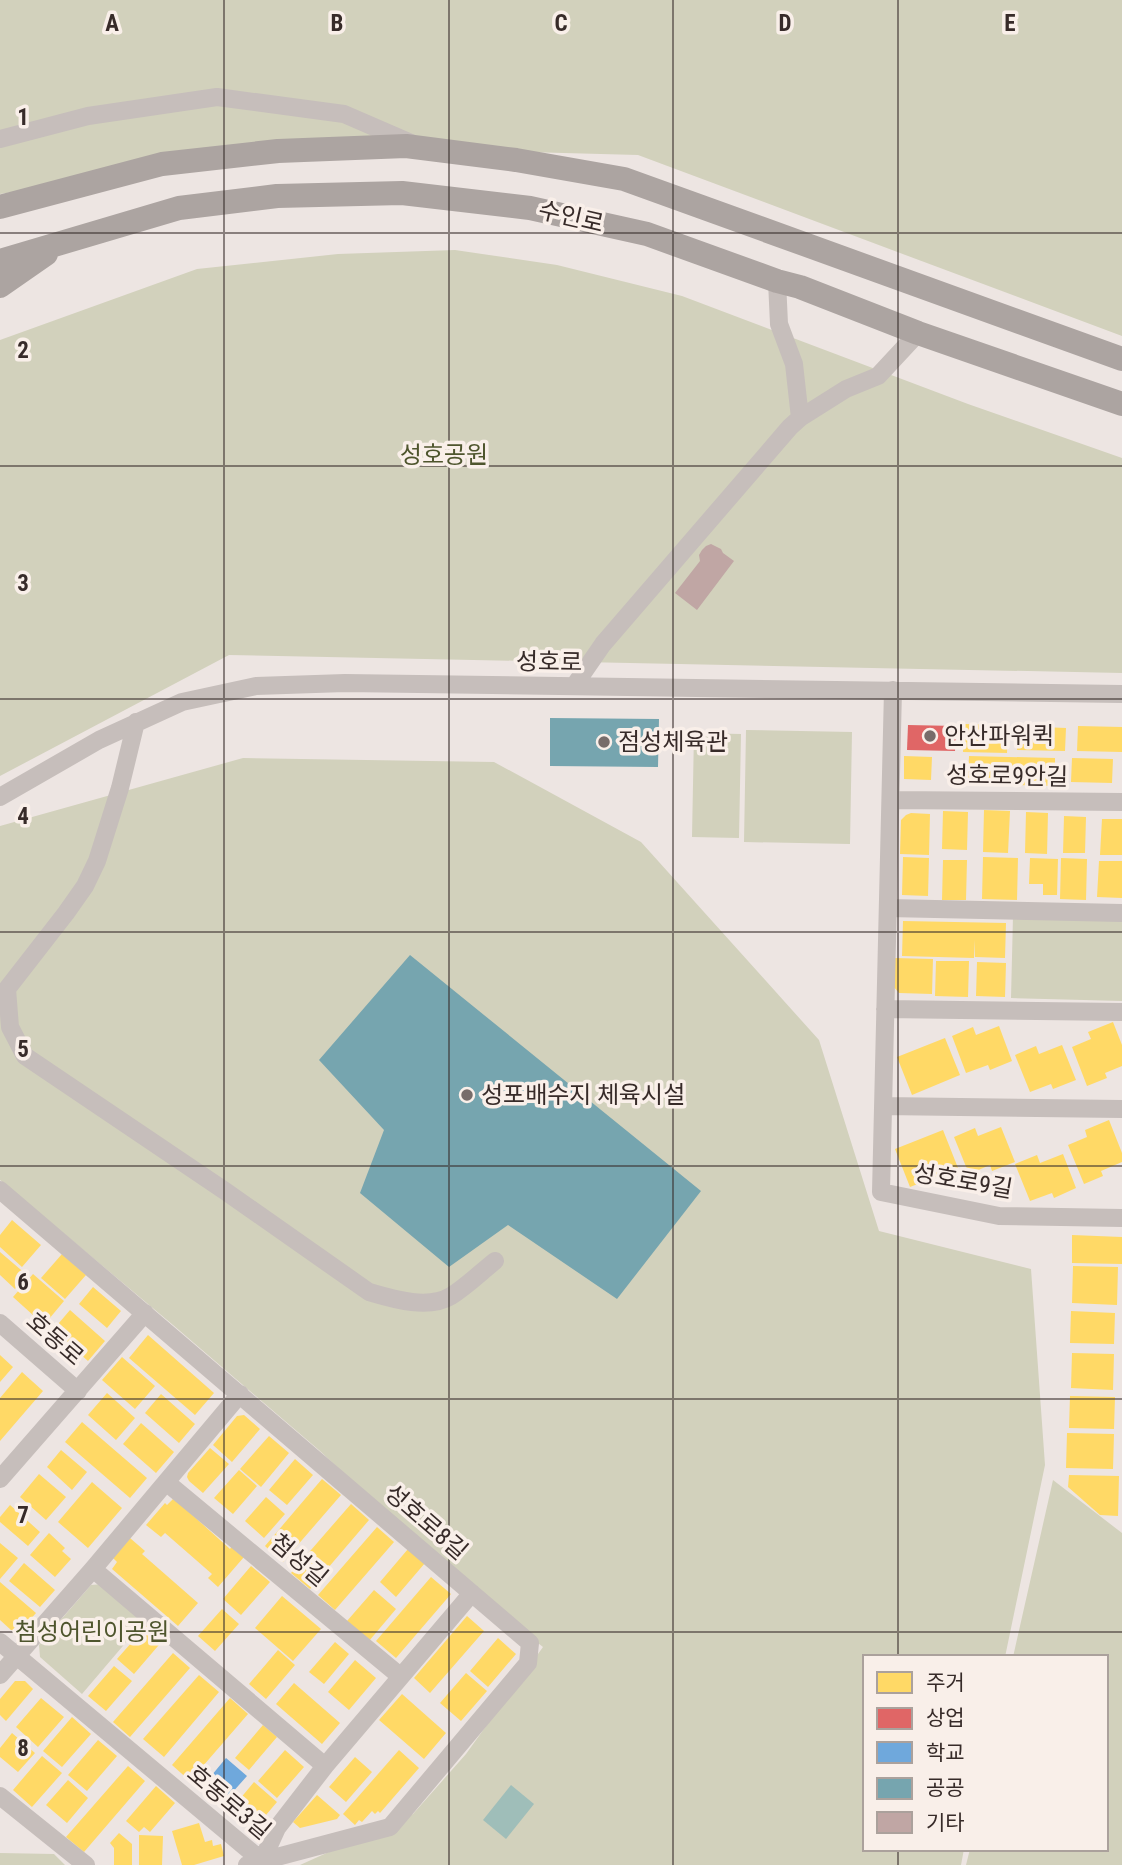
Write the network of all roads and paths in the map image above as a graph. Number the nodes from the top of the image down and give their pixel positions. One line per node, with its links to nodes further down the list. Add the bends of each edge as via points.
1 (0, 139): 2 (street, via 88,116 217,97 344,114)
2 (421, 148): 3 (highway, 수인로, via 278,151 162,164); 9 (highway, 수인로, via 624,179)
3 (0, 207)
4 (64, 242): 5 (highway, 수인로); 6 (highway, 수인로, via 179,208 277,196 402,193 530,208 647,234); 7 (highway)
5 (0, 261)
6 (777, 281): 8 (highway, 수인로); 11 (street, via 779,324 794,364)
7 (0, 286)
8 (918, 333): 10 (highway, 수인로); 11 (street, via 878,376 846,389)
9 (1122, 359)
10 (1122, 404)
11 (800, 418): 12 (street, via 603,644)
12 (574, 687): 13 (street, 성호로); 15 (street, 성호로, via 256,686 182,702)
13 (893, 690): 14 (street, 성호로); 17 (street, 성호로9길)
14 (1122, 694)
15 (135, 722): 16 (street, 성호로); 27 (street, via 120,788 85,886 6,989 10,1027 25,1056 369,1292 437,1302)
16 (0, 797)
17 (891, 800): 18 (street, 성호로9안길); 19 (street, 성호로9길)
18 (1122, 802)
19 (888, 908): 20 (street); 21 (street, 성호로9길)
20 (1122, 913)
21 (885, 1009): 22 (street); 23 (street, 성호로9길)
22 (1122, 1012)
23 (883, 1106): 24 (street); 26 (street, 성호로9길, via 881,1192 999,1216)
24 (1122, 1109)
25 (0, 1189): 28 (street, 성호로8길)
26 (1122, 1218)
27 (495, 1261)
28 (145, 1313): 30 (street, 호동로); 31 (street, 성호로8길)
29 (0, 1323): 30 (street, 호동로)
30 (78, 1391): 32 (street, 호동로)
31 (240, 1394): 33 (street); 35 (street, 성호로8길)
32 (0, 1479)
33 (166, 1482): 34 (street); 39 (street, 첨성길)
34 (93, 1569): 37 (street); 40 (street)
35 (471, 1593): 39 (street, 호동로3길); 42 (street, 성호로8길, via 530,1643 528,1663 390,1827)
36 (0, 1642): 37 (street, 호동로3길)
37 (16, 1656): 38 (street); 42 (street, 호동로3길)
38 (0, 1675)
39 (400, 1676): 40 (street, 호동로3길)
40 (326, 1766): 42 (street, 호동로3길)
41 (0, 1796): 43 (street)
42 (255, 1863)
43 (86, 1865)

